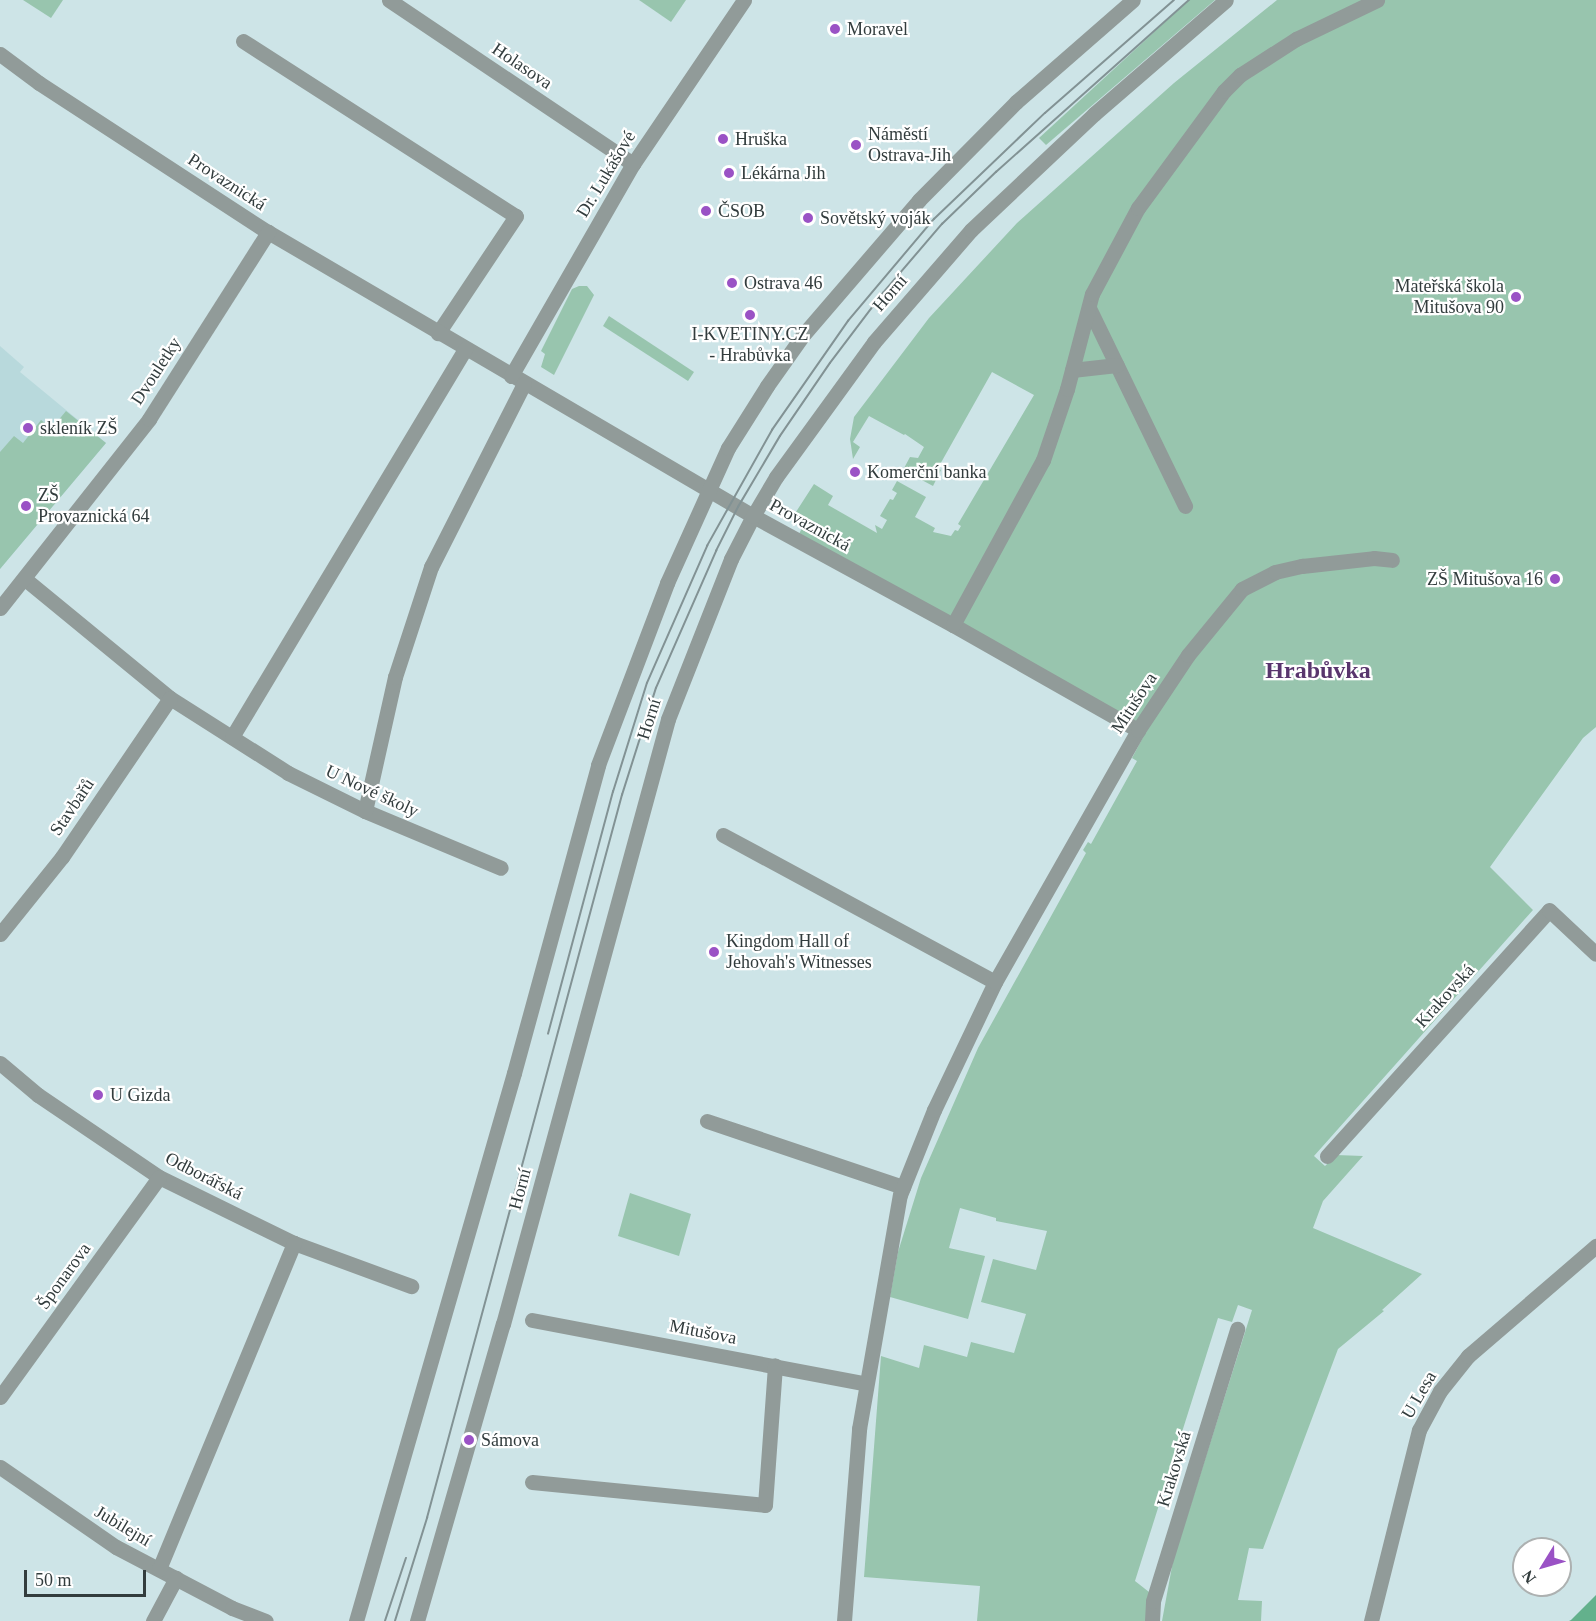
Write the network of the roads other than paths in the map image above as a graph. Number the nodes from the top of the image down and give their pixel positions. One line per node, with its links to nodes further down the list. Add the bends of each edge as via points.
1 (389, 0): 8 (street, Holasova)
2 (744, 0): 8 (street, Dr. Lukášové)
3 (1133, 0): 17 (street, Horní, via 1016,102 919,200 791,352 732,441)
4 (1226, 0): 19 (street, Horní, via 1094,114 971,230 874,342 776,477)
5 (1377, 0): 10 (street, via 1277,50 1224,91 1138,208 1099,277)
6 (243, 41): 11 (street, via 516,216)
7 (0, 54): 9 (street, Provaznická)
8 (633, 164): 15 (street, Dr. Lukášové)
9 (268, 232): 11 (street, Provaznická); 21 (street, Dvouletky, via 149,419)
10 (1089, 309): 13 (street); 14 (street)
11 (438, 333): 12 (street, Provaznická)
12 (465, 349): 15 (street, Provaznická); 26 (street)
13 (1117, 365): 14 (street); 18 (street)
14 (1072, 370): 23 (street, via 1043,460)
15 (511, 376): 16 (street, Provaznická)
16 (524, 384): 17 (street, Provaznická); 27 (street, via 431,567 395,677)
17 (709, 490): 19 (street, Provaznická); 52 (street, Horní, via 667,583 598,765)
18 (1185, 506)
19 (753, 516): 23 (street, Provaznická); 53 (street, Horní, via 731,559 668,719 503,1324)
20 (1392, 560): 25 (street, Mitušova, via 1374,558 1302,566 1275,572 1242,589 1188,655)
21 (25, 579): 22 (street, Dvouletky); 24 (street, U Nové školy)
22 (0, 608)
23 (953, 625): 25 (street, Provaznická)
24 (170, 698): 26 (street, U Nové školy); 30 (street, Stavbařů, via 62,857)
25 (1138, 730): 32 (street, Mitušova)
26 (232, 737): 27 (street, U Nové školy, via 288,773)
27 (365, 811): 29 (street, U Nové školy)
28 (723, 836): 32 (street)
29 (501, 868)
30 (0, 934)
31 (1596, 954): 35 (street, Krakovská, via 1549,910)
32 (995, 982): 37 (street, Mitušova)
33 (0, 1063): 36 (street, Odborářská, via 38,1095)
34 (707, 1121): 37 (street)
35 (1327, 1156)
36 (159, 1177): 38 (street, Odborářská); 45 (street, Šponarova)
37 (903, 1186): 44 (street, Mitušova)
38 (294, 1243): 40 (street, Odborářská); 48 (street)
39 (1596, 1246): 56 (street, U Lesa, via 1468,1356 1440,1390 1419,1430)
40 (411, 1286)
41 (532, 1320): 43 (street, Mitušova)
42 (1237, 1329): 55 (street, Krakovská, via 1154,1601)
43 (775, 1365): 44 (street, Mitušova); 47 (street, via 765,1505)
44 (866, 1384): 54 (street, Mitušova)
45 (0, 1397)
46 (0, 1467): 48 (street, Jubilejní, via 116,1547)
47 (532, 1482)
48 (159, 1569): 49 (street, Jubilejní)
49 (176, 1578): 50 (street); 51 (street, Jubilejní)
50 (153, 1621)
51 (266, 1621)
52 (356, 1621)
53 (417, 1621)
54 (844, 1621)
55 (1152, 1621)
56 (1371, 1621)

